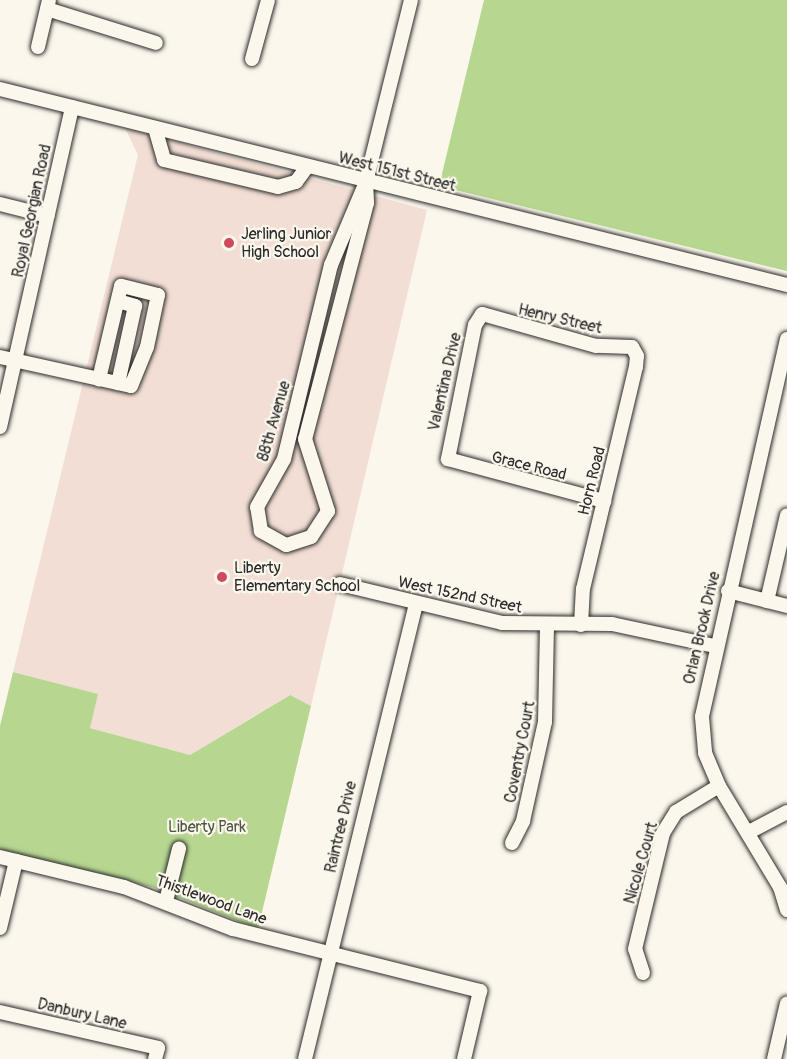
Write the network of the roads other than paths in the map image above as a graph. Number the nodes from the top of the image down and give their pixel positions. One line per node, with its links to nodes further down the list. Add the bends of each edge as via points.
1 (268, 0): 6 (street)
2 (411, 0): 11 (street, 88th Avenue)
3 (48, 5): 4 (street); 5 (street)
4 (156, 44)
5 (38, 47)
6 (252, 59)
7 (0, 89): 8 (street, West 151st Street)
8 (72, 107): 9 (street, West 151st Street); 13 (street, Royal Georgian Road)
9 (155, 128): 10 (street, West 151st Street); 10 (street, via 164,160 278,187 296,182)
10 (307, 166): 11 (street, West 151st Street)
11 (366, 182): 11 (street, 88th Avenue, via 331,265 284,459 257,507 261,531 286,545 311,537 328,511 305,440 346,266 360,236); 14 (street, West 151st Street)
12 (0, 204): 13 (street)
13 (48, 216): 20 (street, Royal Georgian Road)
14 (787, 285)
15 (118, 301): 22 (street); 23 (street, via 135,306); 23 (street, via 121,286 158,294 147,347)
16 (482, 314): 18 (street, Henry Street, via 596,346); 25 (street, Valentina Drive, via 475,326)
17 (787, 339): 21 (street, Orlan Brook Drive)
18 (632, 347): 26 (street, Horn Road, via 636,367)
19 (0, 357): 20 (street)
20 (16, 361): 22 (street); 24 (street, Royal Georgian Road)
21 (783, 373): 29 (street, Orlan Brook Drive)
22 (99, 379): 23 (street)
23 (124, 385)
24 (0, 427)
25 (448, 459): 26 (street, Grace Road)
26 (604, 501): 33 (street, Horn Road, via 583,589)
27 (787, 515): 30 (street)
28 (340, 585): 31 (street, West 152nd Street)
29 (728, 591): 30 (street); 35 (street, Orlan Brook Drive)
30 (767, 601): 32 (street)
31 (416, 603): 34 (street, West 152nd Street, via 502,624); 46 (street, Raintree Drive)
32 (787, 606)
33 (581, 625): 34 (street, West 152nd Street); 35 (street, West 152nd Street, via 634,626)
34 (547, 627): 39 (street, Coventry Court, via 545,722 523,821)
35 (715, 646): 36 (street, Orlan Brook Drive, via 702,717 705,753)
36 (719, 786): 38 (street, Orlan Brook Drive); 47 (street, Nicole Court, via 676,812 663,833 635,949)
37 (787, 812): 38 (street)
38 (749, 832): 44 (street, Orlan Brook Drive)
39 (512, 843)
40 (179, 849): 43 (street)
41 (0, 857): 42 (street, Thistlewood Lane)
42 (16, 861): 43 (street, Thistlewood Lane); 45 (street)
43 (165, 901): 46 (street, Thistlewood Lane, via 234,929)
44 (787, 910)
45 (0, 928)
46 (328, 954): 51 (street, Raintree Drive); 52 (street, Thistlewood Lane, via 480,991)
47 (644, 973)
48 (787, 1003): 53 (street)
49 (0, 1012): 50 (street, Danbury Lane)
50 (156, 1054)
51 (305, 1059)
52 (464, 1059)
53 (774, 1059)

